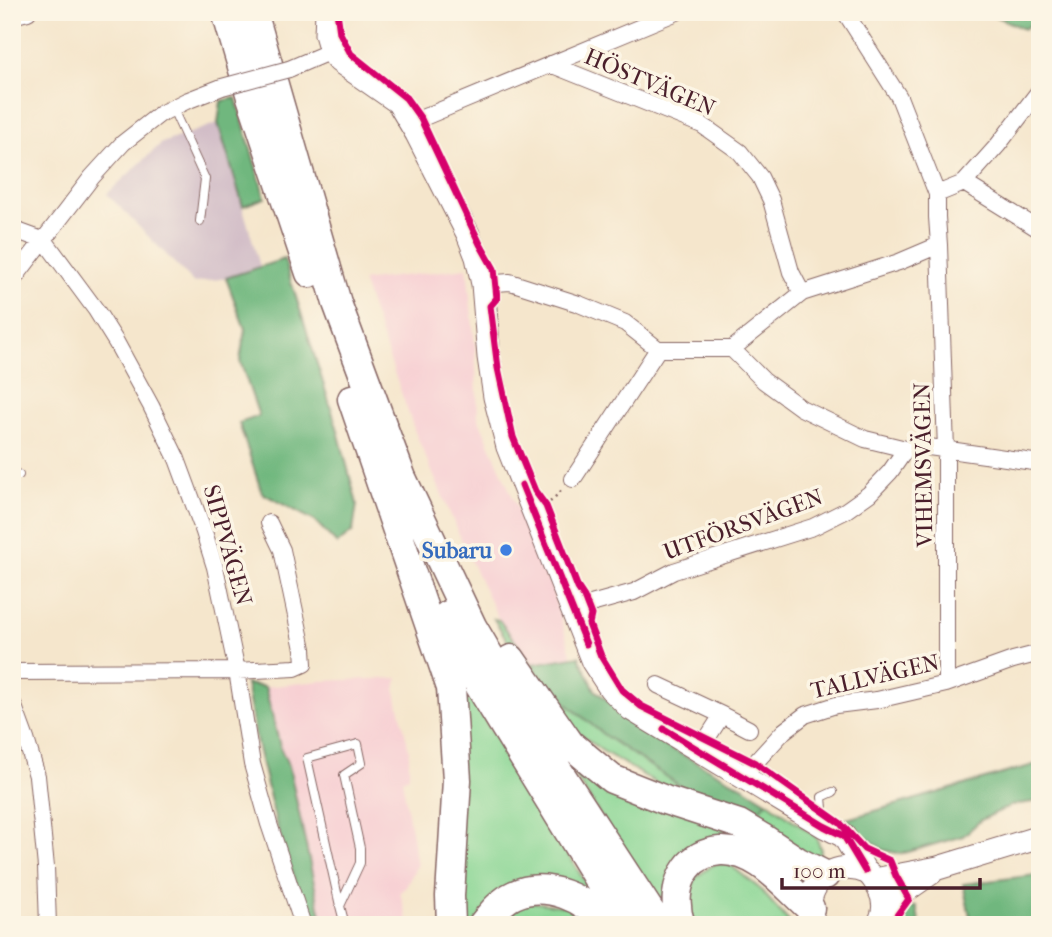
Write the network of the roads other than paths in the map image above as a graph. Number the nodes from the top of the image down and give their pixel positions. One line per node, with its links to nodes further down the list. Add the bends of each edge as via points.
1 (28, 12): 7 (street)
2 (226, 12): 25 (highway)
3 (253, 12): 29 (highway, via 337,303)
4 (327, 12): 8 (street)
5 (677, 12): 9 (street)
6 (845, 12): 14 (street, via 899,97)
7 (12, 16)
8 (331, 51): 11 (street, bridge); 12 (street, via 398,102)
9 (550, 64): 12 (street); 22 (street, HÖSTVÄGEN, via 702,125 740,152 771,200 791,272)
10 (1040, 90): 13 (street)
11 (172, 107): 15 (lane, via 205,179); 18 (street, via 135,133 92,177)
12 (410, 123): 21 (street, via 468,234)
13 (964, 183): 14 (street); 17 (street)
14 (937, 194): 19 (street, VIHEMSVÄGEN)
15 (200, 221)
16 (12, 229): 18 (street)
17 (1040, 230)
18 (45, 241): 20 (street); 34 (street, SIPPVÄGEN, via 105,323 177,459 209,547)
19 (939, 245): 22 (street); 27 (street, VIHEMSVÄGEN)
20 (12, 281)
21 (483, 284): 23 (street, via 510,282 579,304 625,323); 32 (street, via 495,397 508,447)
22 (802, 293): 24 (street)
23 (658, 349): 24 (street); 30 (street)
24 (732, 349): 26 (street, via 764,382 801,408 865,439)
25 (352, 399): 55 (highway, via 451,688 457,780); 58 (highway, via 479,685)
26 (906, 449): 27 (street); 32 (street, UTFÖRSVÄGEN, via 869,494 813,527 674,570 634,592)
27 (946, 450): 28 (street); 36 (street, VIHEMSVÄGEN)
28 (1040, 463)
29 (402, 478): 47 (highway, via 438,525 517,669 570,744 612,779 739,824 797,861); 59 (highway, via 472,626 544,749)
30 (573, 479)
31 (269, 523): 34 (street, via 282,550 304,664)
32 (573, 609): 41 (street, via 593,662 610,688 631,709)
33 (1040, 653): 36 (street, TALLVÄGEN)
34 (237, 671): 35 (street); 53 (street, SIPPVÄGEN, via 257,783)
35 (12, 672)
36 (946, 684): 42 (street, TALLVÄGEN, via 805,715)
37 (658, 685): 39 (street)
38 (12, 701): 52 (street, via 37,776)
39 (722, 715): 40 (street); 41 (street)
40 (749, 729)
41 (699, 751): 42 (street)
42 (742, 777): 44 (street)
43 (833, 792): 44 (lane, via 822,797)
44 (824, 827): 47 (street, via 835,849); 48 (street, via 844,836)
45 (1040, 837): 46 (street)
46 (938, 868): 48 (street); 51 (street, via 905,891)
47 (830, 872): 48 (street, via 848,868); 50 (street, via 813,889)
48 (870, 875): 51 (street, via 883,897)
49 (340, 906): 49 (lane, via 306,758 358,744 362,763 344,775 360,863); 54 (lane)
50 (813, 916): 60 (highway, via 752,858 734,850 711,851 693,861 681,876 677,895)
51 (881, 917)
52 (48, 925)
53 (303, 925)
54 (345, 925)
55 (450, 925)
56 (482, 925): 57 (highway, via 511,896 527,890 550,890 571,897)
57 (606, 925)
58 (626, 925)
59 (659, 925)
60 (681, 925)

